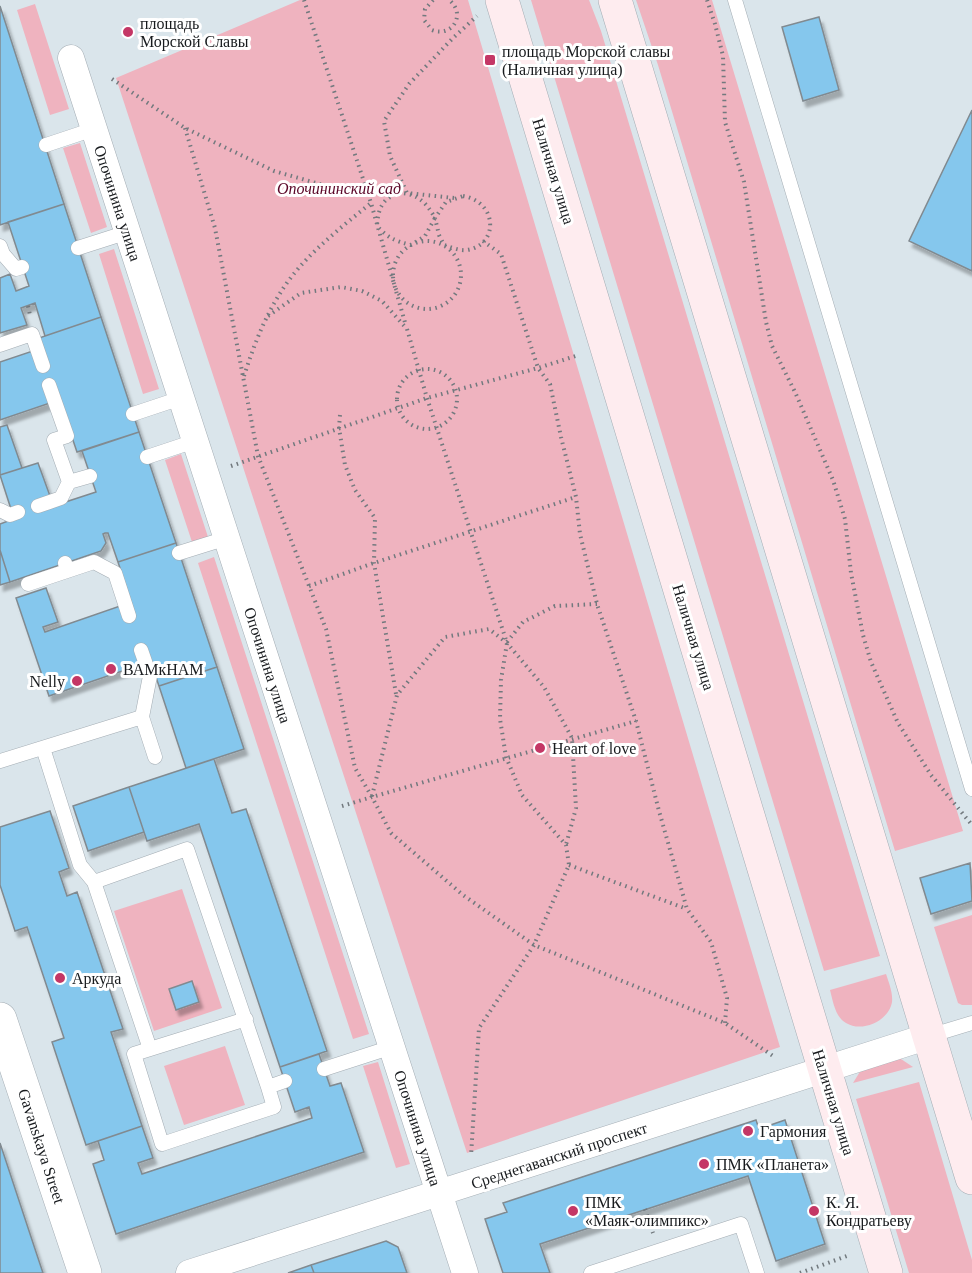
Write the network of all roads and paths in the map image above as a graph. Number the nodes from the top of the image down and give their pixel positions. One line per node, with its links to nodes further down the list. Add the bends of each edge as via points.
1 (304, 0): 15 (path)
2 (433, 0): 8 (path, via 425,9 427,26 437,32)
3 (449, 0): 8 (path, via 458,17)
4 (615, 0): 87 (main road)
5 (707, 0): 77 (path, via 723,56 725,122 744,182 766,322 772,346 833,480 845,519 862,635 898,723 931,775)
6 (735, 0): 74 (lane)
7 (491, 7): 9 (path); 92 (main road, Наличная улица)
8 (449, 30): 9 (path)
9 (453, 38): 16 (path, via 409,84 384,121 390,156)
10 (71, 58): 12 (street, Опочинина улица)
11 (112, 79): 13 (path)
12 (94, 129): 14 (lane); 21 (street, Опочинина улица)
13 (185, 129): 15 (path, via 274,171 330,187); 36 (path, via 214,228)
14 (45, 145)
15 (366, 188): 18 (path)
16 (406, 193): 17 (path); 19 (path, via 422,199); 20 (path, via 398,193 384,202)
17 (454, 198): 19 (path, via 446,202); 22 (path, via 472,197 486,208 490,225)
18 (371, 203): 20 (path); 29 (path, via 305,262 279,293)
19 (435, 218): 23 (path); 24 (path, via 424,236)
20 (377, 226): 24 (path, via 395,242); 28 (path)
21 (128, 232): 26 (lane); 39 (street, Опочинина улица)
22 (483, 241): 23 (path, via 468,250); 34 (path, via 501,254)
23 (444, 244): 24 (path, via 422,241); 28 (path, via 459,261 462,272 461,284 448,302 427,309 416,307 406,302)
24 (411, 245): 28 (path, via 396,261)
25 (0, 246): 27 (lane, via 16,269)
26 (78, 248)
27 (22, 267)
28 (393, 284): 30 (path)
29 (268, 316): 30 (path, via 301,293 341,287 362,291 382,301); 36 (path, via 254,342)
30 (407, 329): 35 (path)
31 (0, 345): 33 (lane, via 32,334)
32 (582, 354): 34 (path)
33 (43, 366)
34 (538, 368): 38 (path); 52 (path, via 550,384)
35 (419, 371): 38 (path, via 437,371); 40 (path); 41 (path, via 410,375 399,389)
36 (244, 377): 47 (path)
37 (50, 385): 51 (lane, via 69,435 54,440)
38 (456, 390): 40 (path); 45 (path, via 451,417)
39 (181, 398): 42 (lane); 46 (street, Опочинина улица)
40 (427, 398): 41 (path); 45 (path)
41 (398, 408): 44 (path); 45 (path, via 417,428)
42 (133, 414)
43 (340, 415): 44 (path)
44 (339, 428): 47 (path); 59 (path, via 345,465 355,489 375,518)
45 (436, 428): 56 (path)
46 (195, 441): 48 (lane); 57 (street, Опочинина улица)
47 (258, 456): 49 (path); 61 (path)
48 (147, 457)
49 (231, 466)
50 (90, 476): 51 (lane)
51 (69, 482): 53 (lane, via 61,498)
52 (576, 497): 56 (path); 62 (path, via 580,534)
53 (38, 506)
54 (0, 510): 55 (lane, via 10,515)
55 (18, 512)
56 (469, 531): 59 (path); 64 (path)
57 (227, 538): 58 (lane); 88 (street, Опочинина улица)
58 (179, 553)
59 (374, 563): 61 (path); 66 (path)
60 (28, 584): 63 (lane, via 66,567 94,562 118,572)
61 (309, 586): 75 (path, via 326,629 355,768)
62 (597, 604): 64 (path, via 555,606 523,622); 68 (path)
63 (129, 616)
64 (507, 642): 66 (path, via 489,629 445,637); 69 (path, via 544,687); 72 (path, via 500,719)
65 (141, 650): 67 (lane, via 150,676)
66 (397, 695): 75 (path)
67 (142, 717): 70 (lane); 71 (lane)
68 (636, 721): 69 (path); 81 (path)
69 (572, 738): 72 (path); 78 (path, via 576,808)
70 (43, 748): 73 (lane); 80 (lane, via 80,865)
71 (155, 757)
72 (506, 757): 75 (path); 78 (path, via 522,795)
73 (0, 761)
74 (972, 789)
75 (372, 797): 76 (path); 82 (path, via 391,832 463,896)
76 (342, 806)
77 (972, 825)
78 (566, 845): 79 (path)
79 (569, 865): 81 (path); 82 (path)
80 (94, 882): 83 (lane, via 187,849); 89 (lane)
81 (687, 909): 85 (path, via 711,942 727,998)
82 (534, 945): 85 (path); 95 (path, via 479,1028)
83 (246, 1019): 89 (lane); 94 (lane)
84 (0, 1020): 99 (street, Gavanskaya Street)
85 (725, 1023): 90 (path)
86 (972, 1023): 87 (lane)
87 (929, 1036): 92 (street, Среднегаванский проспект); 96 (main road)
88 (392, 1047): 91 (lane); 97 (street, Опочинина улица)
89 (150, 1049): 94 (lane, via 134,1054 162,1144 274,1107)
90 (773, 1056)
91 (324, 1069)
92 (825, 1070): 97 (street, Среднегаванский проспект); 105 (main road, Наличная улица)
93 (285, 1081): 94 (lane)
94 (268, 1087)
95 (470, 1157)
96 (972, 1178)
97 (439, 1193): 100 (street, Среднегаванский проспект); 101 (street, Опочинина улица)
98 (847, 1256): 104 (path)
99 (85, 1273)
100 (189, 1273)
101 (465, 1273)
102 (591, 1273): 103 (lane, via 741,1224)
103 (757, 1273)
104 (800, 1273)
105 (886, 1273)

